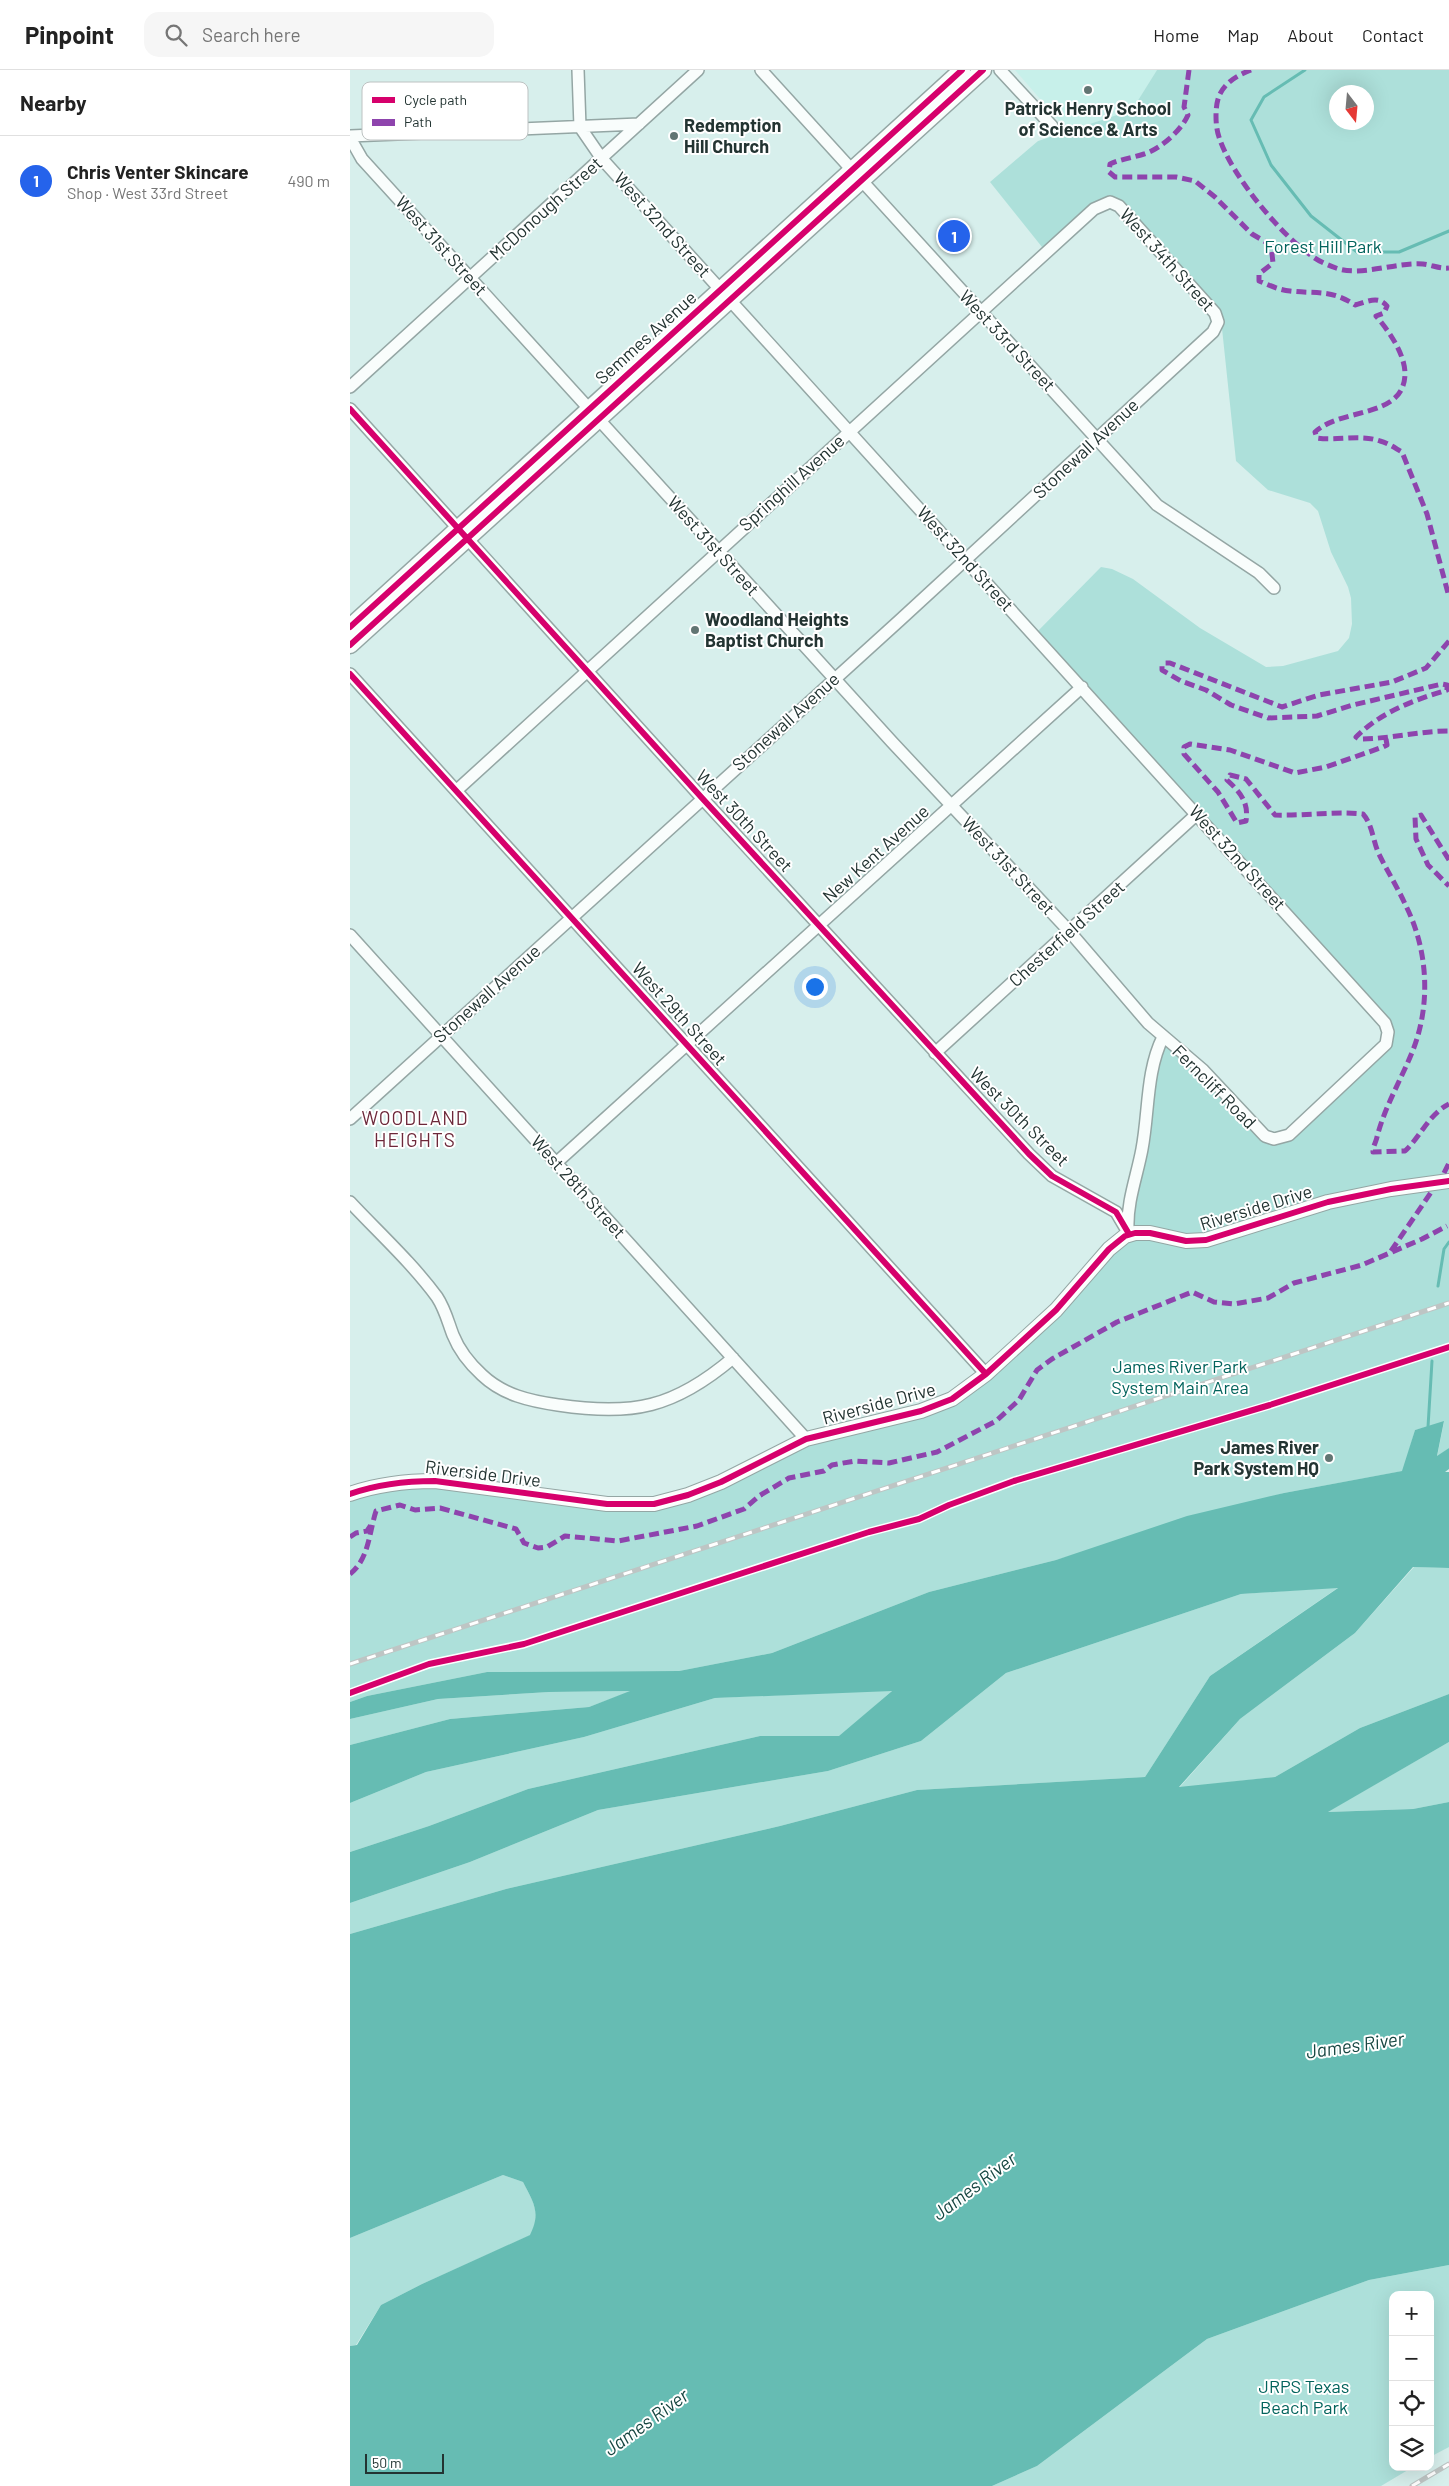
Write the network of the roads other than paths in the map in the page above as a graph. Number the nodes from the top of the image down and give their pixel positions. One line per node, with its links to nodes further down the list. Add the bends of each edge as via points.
1 (578, 70): 9 (street)
2 (698, 70): 7 (street, McDonough Street)
3 (761, 70): 13 (street, West 33rd Street)
4 (962, 70): 13 (main road, Semmes Avenue)
5 (983, 70): 13 (main road, Semmes Avenue)
6 (1000, 70): 8 (street)
7 (639, 124): 9 (street); 12 (street, McDonough Street)
8 (1052, 126)
9 (580, 127): 10 (street); 12 (street, West 32nd Street)
10 (528, 129)
11 (350, 137): 15 (street, West 31st Street, via 362,159)
12 (602, 159): 15 (street, McDonough Street); 16 (street, West 32nd Street)
13 (857, 175): 16 (main road, Semmes Avenue); 17 (street, West 33rd Street)
14 (1110, 202): 17 (street, Springhill Avenue, via 1094,210); 18 (street, West 34th Street, via 1123,210 1213,310)
15 (470, 277): 19 (street, McDonough Street); 21 (street, West 31st Street)
16 (725, 295): 21 (main road, Semmes Avenue); 22 (street, West 32nd Street)
17 (980, 312): 22 (street, Springhill Avenue); 23 (street, West 33rd Street)
18 (1218, 322): 23 (street, Stonewall Avenue, via 1213,332)
19 (350, 387)
20 (350, 409): 24 (street, West 30th Street)
21 (594, 414): 24 (main road, Semmes Avenue); 25 (street, West 31st Street)
22 (849, 431): 25 (street, Springhill Avenue); 26 (street, West 32nd Street)
23 (1098, 439): 26 (street, Stonewall Avenue); 27 (street, West 33rd Street, via 1157,505 1259,572)
24 (462, 534): 28 (main road, Semmes Avenue); 29 (main road, Semmes Avenue); 30 (street, West 30th Street)
25 (718, 550): 30 (street, Springhill Avenue); 32 (street, West 31st Street)
26 (965, 560): 32 (street, Stonewall Avenue); 33 (street, West 32nd Street)
27 (1274, 588)
28 (350, 627)
29 (350, 645)
30 (587, 670): 34 (street, Springhill Avenue); 35 (street, West 30th Street)
31 (350, 674): 34 (street, West 29th Street)
32 (834, 678): 35 (street, Stonewall Avenue); 36 (street, West 31st Street)
33 (1082, 688): 36 (street, New Kent Avenue); 37 (street, West 32nd Street)
34 (457, 790): 38 (street, West 29th Street)
35 (702, 798): 38 (street, Stonewall Avenue); 39 (street, West 30th Street)
36 (950, 806): 39 (street, New Kent Avenue); 40 (street, West 31st Street)
37 (1197, 814): 40 (street, Chesterfield Street); 42 (street, West 32nd Street, via 1381,1018)
38 (571, 918): 43 (street, Stonewall Avenue); 45 (street, West 29th Street)
39 (820, 925): 45 (street, New Kent Avenue); 46 (street, West 30th Street)
40 (1070, 932): 44 (street, West 31st Street); 46 (street, Chesterfield Street)
41 (350, 936): 43 (street, West 28th Street)
42 (1388, 1032): 44 (street, Ferncliff Road, via 1386,1044 1294,1131 1274,1139 1262,1134 1202,1070)
43 (441, 1036): 47 (street, Stonewall Avenue); 48 (street, West 28th Street)
44 (1163, 1037): 51 (street, Ferncliff Road, via 1152,1065 1146,1127 1128,1206)
45 (688, 1046): 48 (street, New Kent Avenue); 53 (street, West 29th Street)
46 (935, 1053): 51 (street, West 30th Street, via 1042,1168 1116,1212)
47 (350, 1118)
48 (556, 1163): 52 (street, West 28th Street)
49 (1449, 1181): 51 (street, Riverside Drive, via 1344,1198 1206,1240 1186,1241 1150,1234)
50 (350, 1202): 52 (street, via 430,1288 441,1304 459,1347 474,1368 493,1384 528,1400 591,1410 639,1408 695,1388)
51 (1129, 1234): 53 (street, Riverside Drive, via 1109,1249 1065,1301)
52 (733, 1358): 54 (street, West 28th Street)
53 (986, 1374): 54 (street, Riverside Drive, via 962,1393 937,1406)
54 (806, 1439): 55 (street, Riverside Drive, via 721,1482 654,1504 607,1504 435,1481 386,1484)
55 (350, 1494)

